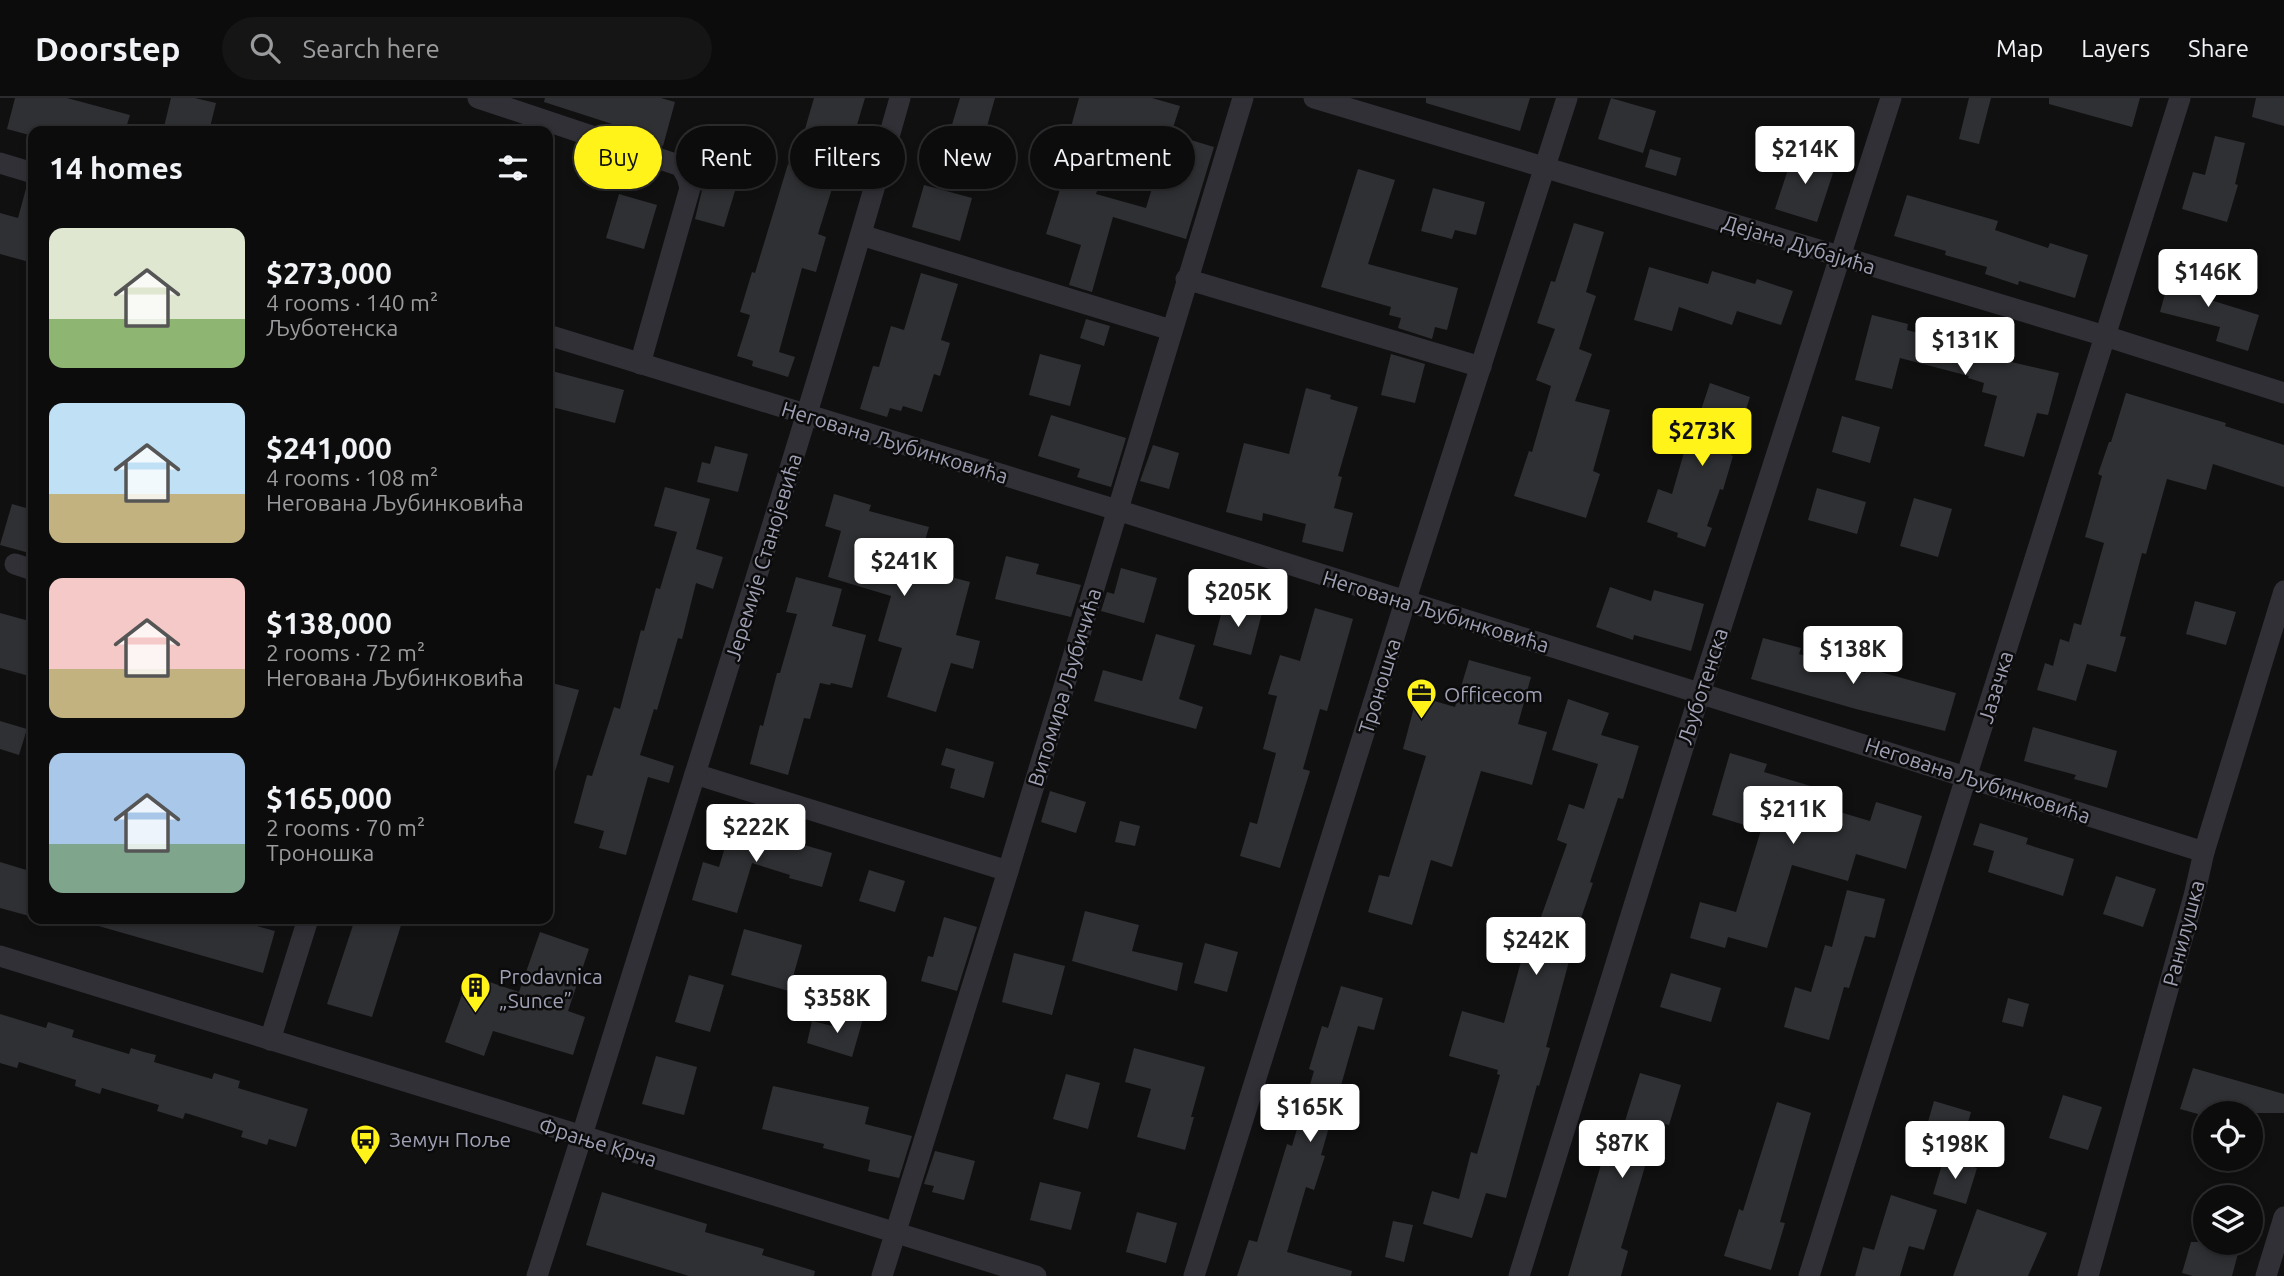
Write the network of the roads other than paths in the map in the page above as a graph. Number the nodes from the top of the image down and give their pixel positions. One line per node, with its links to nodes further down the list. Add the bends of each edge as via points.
1 (478, 98): 17 (street, via 681,166 690,188)
2 (900, 98): 11 (street, Јеремије Станојевића)
3 (1243, 98): 13 (street, Витомира Љубичића)
4 (1314, 98): 9 (street, Дејана Дубајића)
5 (1567, 98): 9 (street, Троношка)
6 (1891, 98): 12 (street, Љуботенска)
7 (2180, 98): 15 (street, Јазачка)
8 (0, 163): 10 (street)
9 (1546, 167): 12 (street, Дејана Дубајића); 18 (street, Троношка)
10 (28, 171)
11 (861, 235): 14 (street); 20 (street, Јеремије Станојевића)
12 (1840, 256): 15 (street, Дејана Дубајића); 24 (street, Љуботенска)
13 (1186, 279): 14 (street, Витомира Љубичића); 18 (street)
14 (1171, 330): 21 (street, Витомира Љубичића)
15 (2105, 336): 19 (street, Дејана Дубајића); 26 (street, Јазачка)
16 (553, 337): 17 (street, Негована Љубинковића)
17 (640, 364): 20 (street, Негована Љубинковића)
18 (1481, 367): 23 (street, Троношка)
19 (2284, 393)
20 (807, 414): 21 (street, Негована Љубинковића); 25 (street, Јеремије Станојевића)
21 (1117, 510): 23 (street, Негована Љубинковића); 28 (street, Витомира Љубичића)
22 (2284, 591): 27 (street, Ранилушка)
23 (1405, 602): 24 (street, Негована Љубинковића); 38 (street, Троношка)
24 (1700, 693): 26 (street, Негована Љубинковића); 39 (street, Љуботенска)
25 (695, 774): 28 (street); 32 (street, Јеремије Станојевића)
26 (1967, 776): 27 (street, Негована Љубинковића); 40 (street, Јазачка)
27 (2204, 852): 41 (street, Ранилушка)
28 (1008, 870): 34 (street, Витомира Љубичића)
29 (306, 924): 31 (street)
30 (0, 956): 31 (street, Фрање Крча)
31 (270, 1040): 32 (street, Фрање Крча)
32 (582, 1137): 34 (street, Фрање Крча); 35 (street, Јеремије Станојевића)
33 (2284, 1217): 42 (street)
34 (895, 1234): 36 (street, Витомира Љубичића); 37 (street, Фрање Крча)
35 (537, 1276)
36 (882, 1276)
37 (1036, 1276)
38 (1194, 1276)
39 (1518, 1276)
40 (1809, 1276)
41 (2088, 1276)
42 (2266, 1276)

